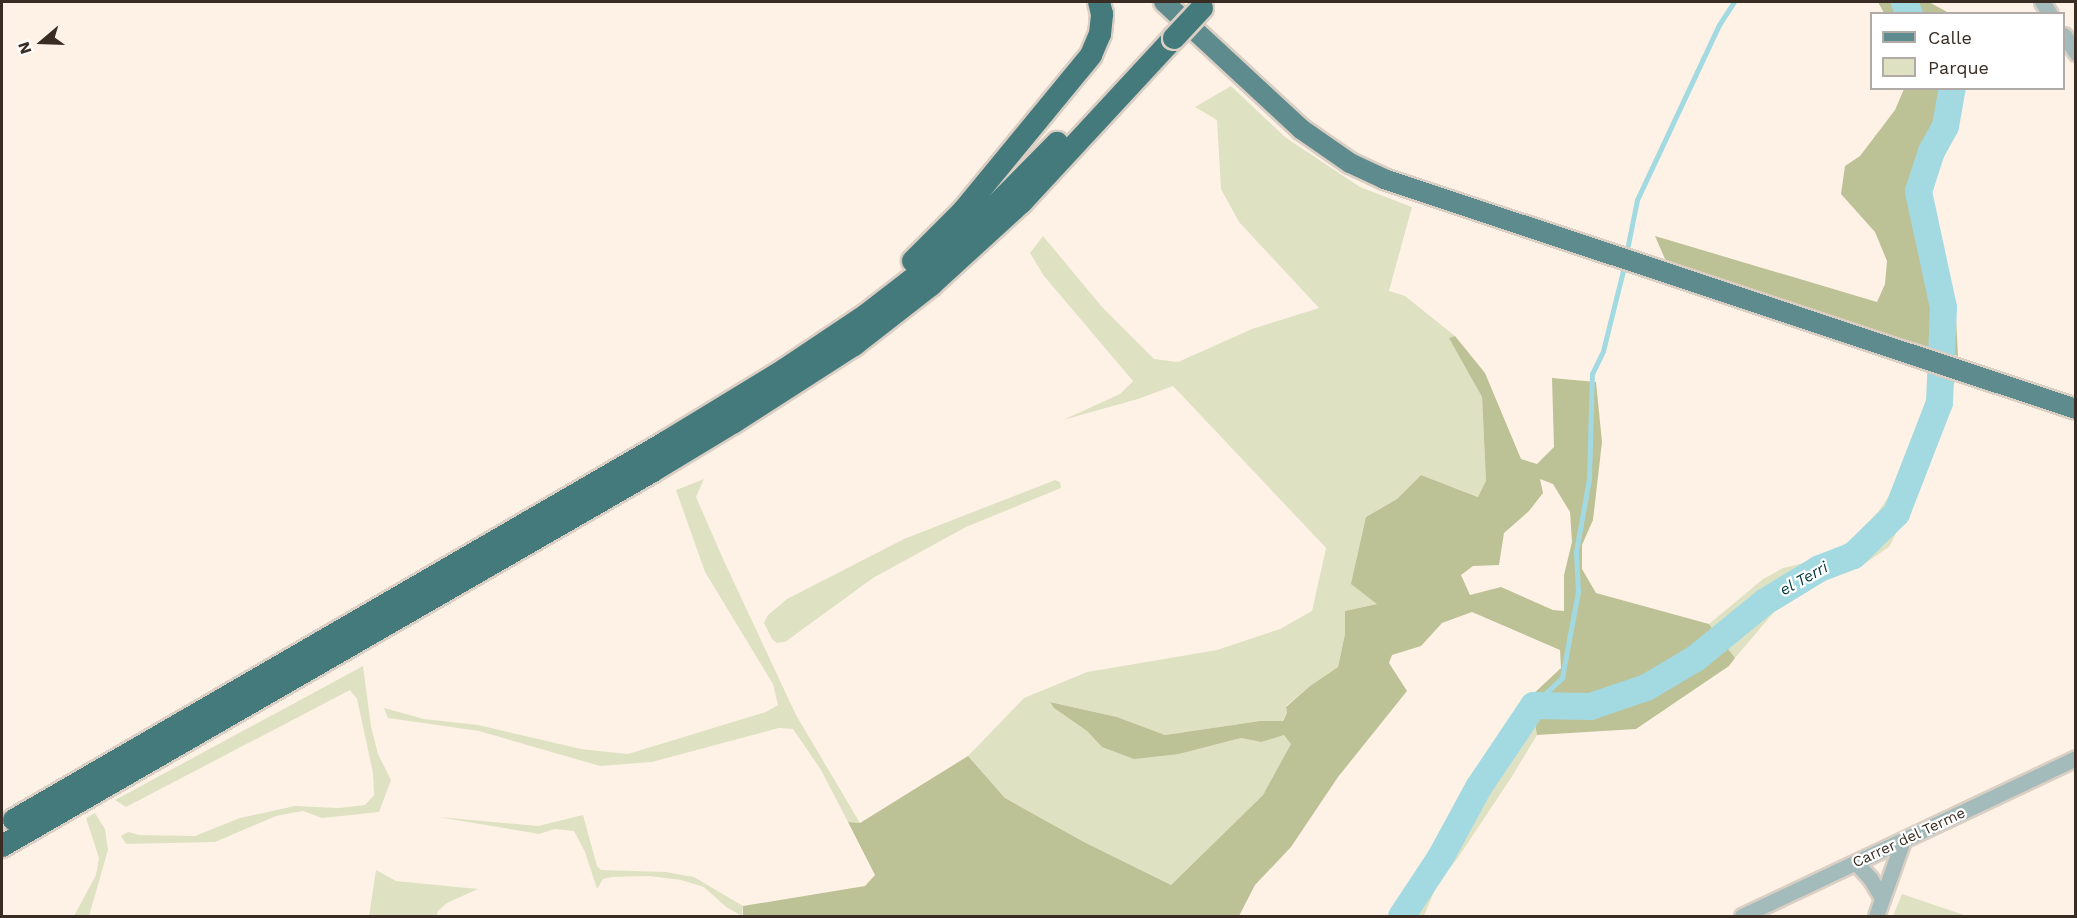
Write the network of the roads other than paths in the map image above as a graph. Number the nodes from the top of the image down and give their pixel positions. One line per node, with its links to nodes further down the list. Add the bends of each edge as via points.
1 (1098, 2): 7 (highway, via 1102,14 1100,34 1091,55 963,211 882,289)
2 (1164, 2): 8 (main road, via 1301,129 1350,163 1384,179)
3 (1199, 4): 4 (highway, bridge)
4 (1169, 33): 7 (highway, via 987,214); 12 (highway, via 1022,202 931,285 854,345 653,471)
5 (2065, 36): 6 (street)
6 (2076, 53)
7 (866, 315): 10 (highway, via 676,436)
8 (2076, 409)
9 (2076, 758): 11 (street, Carrer del Terme)
10 (2, 828)
11 (1903, 840): 13 (street, Carrer del Terme); 14 (street)
12 (2, 846)
13 (1856, 863): 14 (street); 15 (street, Carrer del Terme)
14 (1882, 898): 16 (street)
15 (1742, 916)
16 (1876, 916)

